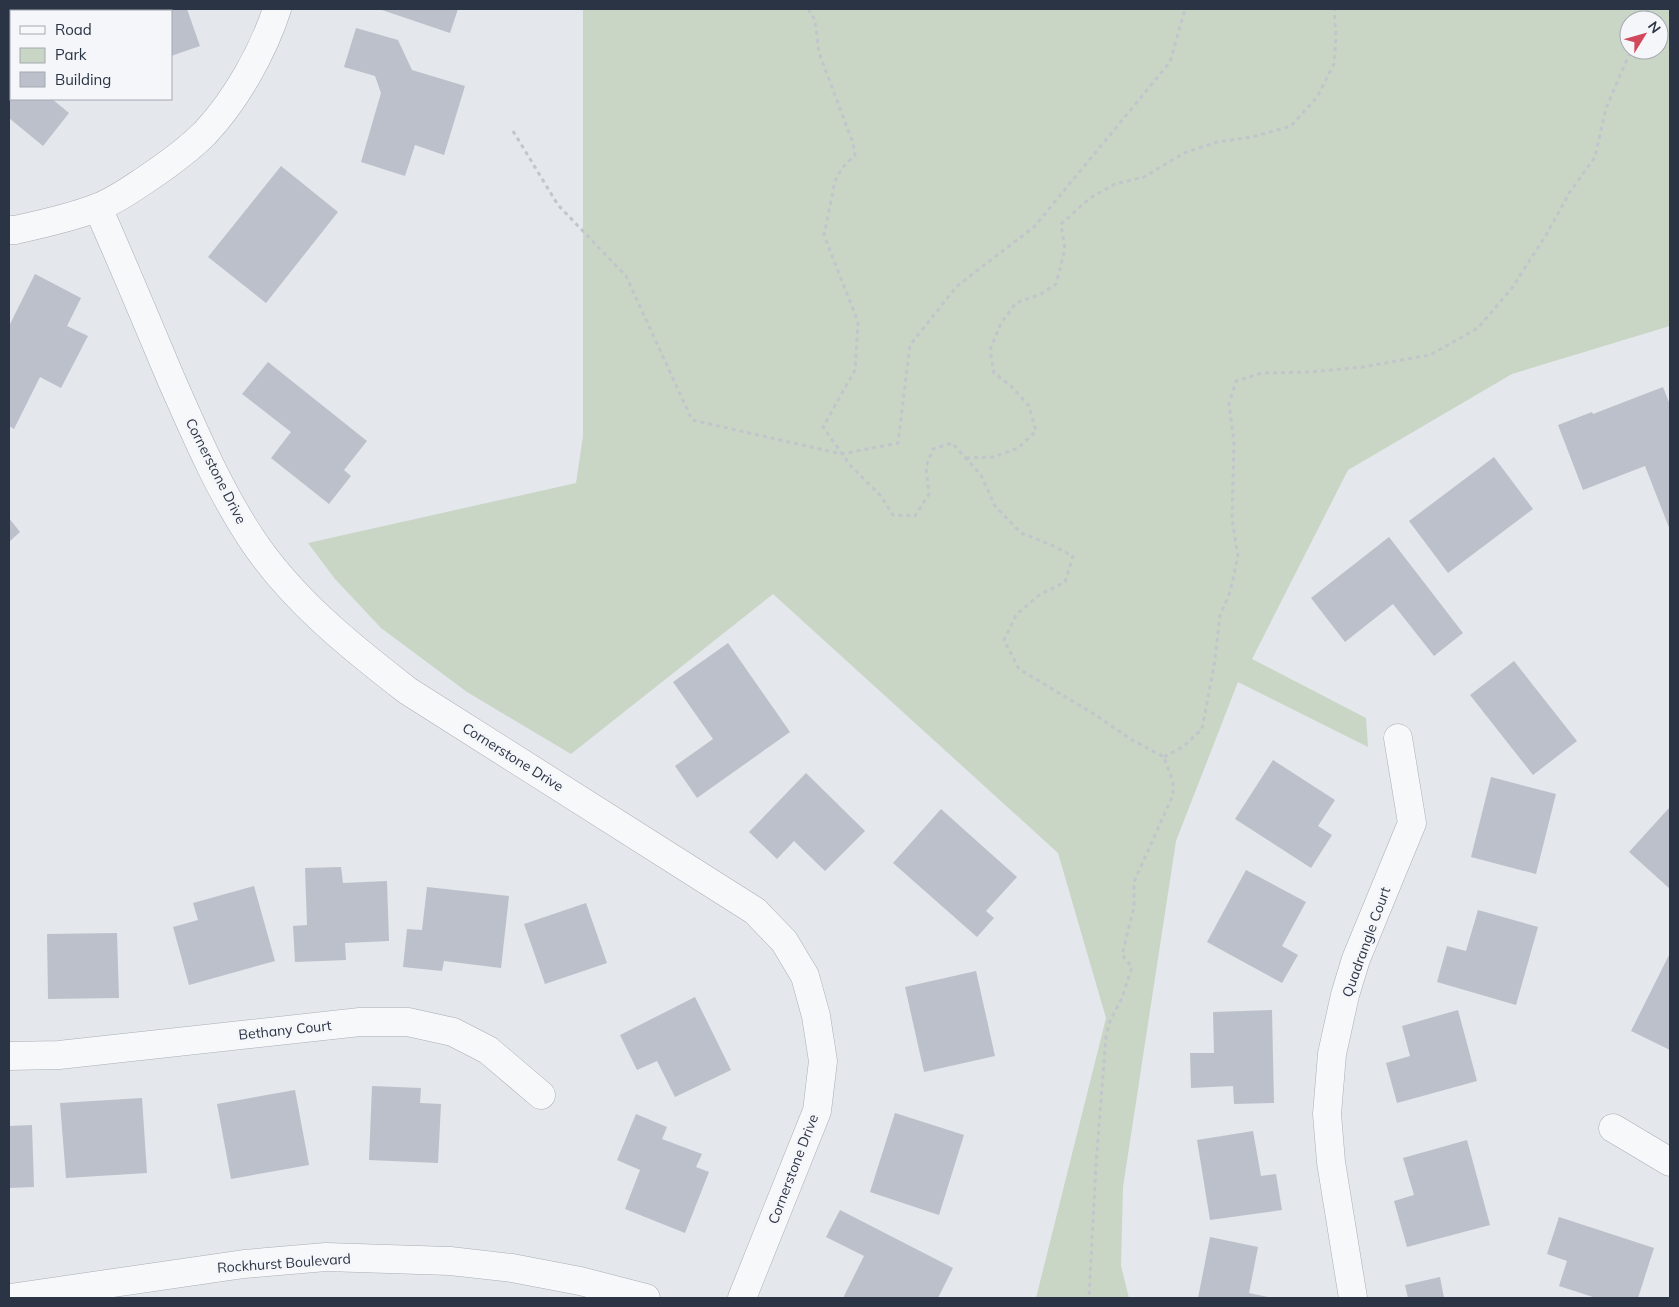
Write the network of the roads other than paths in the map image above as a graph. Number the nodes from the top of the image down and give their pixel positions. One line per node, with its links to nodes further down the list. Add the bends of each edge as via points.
1 (277, 9): 2 (street, via 269,33 248,71 205,133 174,160)
2 (98, 208): 3 (street, via 56,221); 11 (street, Cornerstone Drive, via 224,493 252,539 281,577 362,655 408,691 755,911 784,941 805,976 823,1061 816,1111)
3 (9, 230)
4 (1398, 738): 12 (street, Quadrangle Court, via 1412,823 1356,959 1345,995 1332,1054 1327,1114 1331,1162)
5 (9, 1056): 6 (street, Bethany Court, via 58,1054 360,1022 408,1022 453,1032 488,1050)
6 (541, 1095)
7 (1613, 1128): 8 (street)
8 (1670, 1162)
9 (10, 1298): 10 (street, Rockhurst Boulevard, via 244,1264 326,1257 450,1261 512,1268)
10 (646, 1298)
11 (742, 1298)
12 (1353, 1298)

